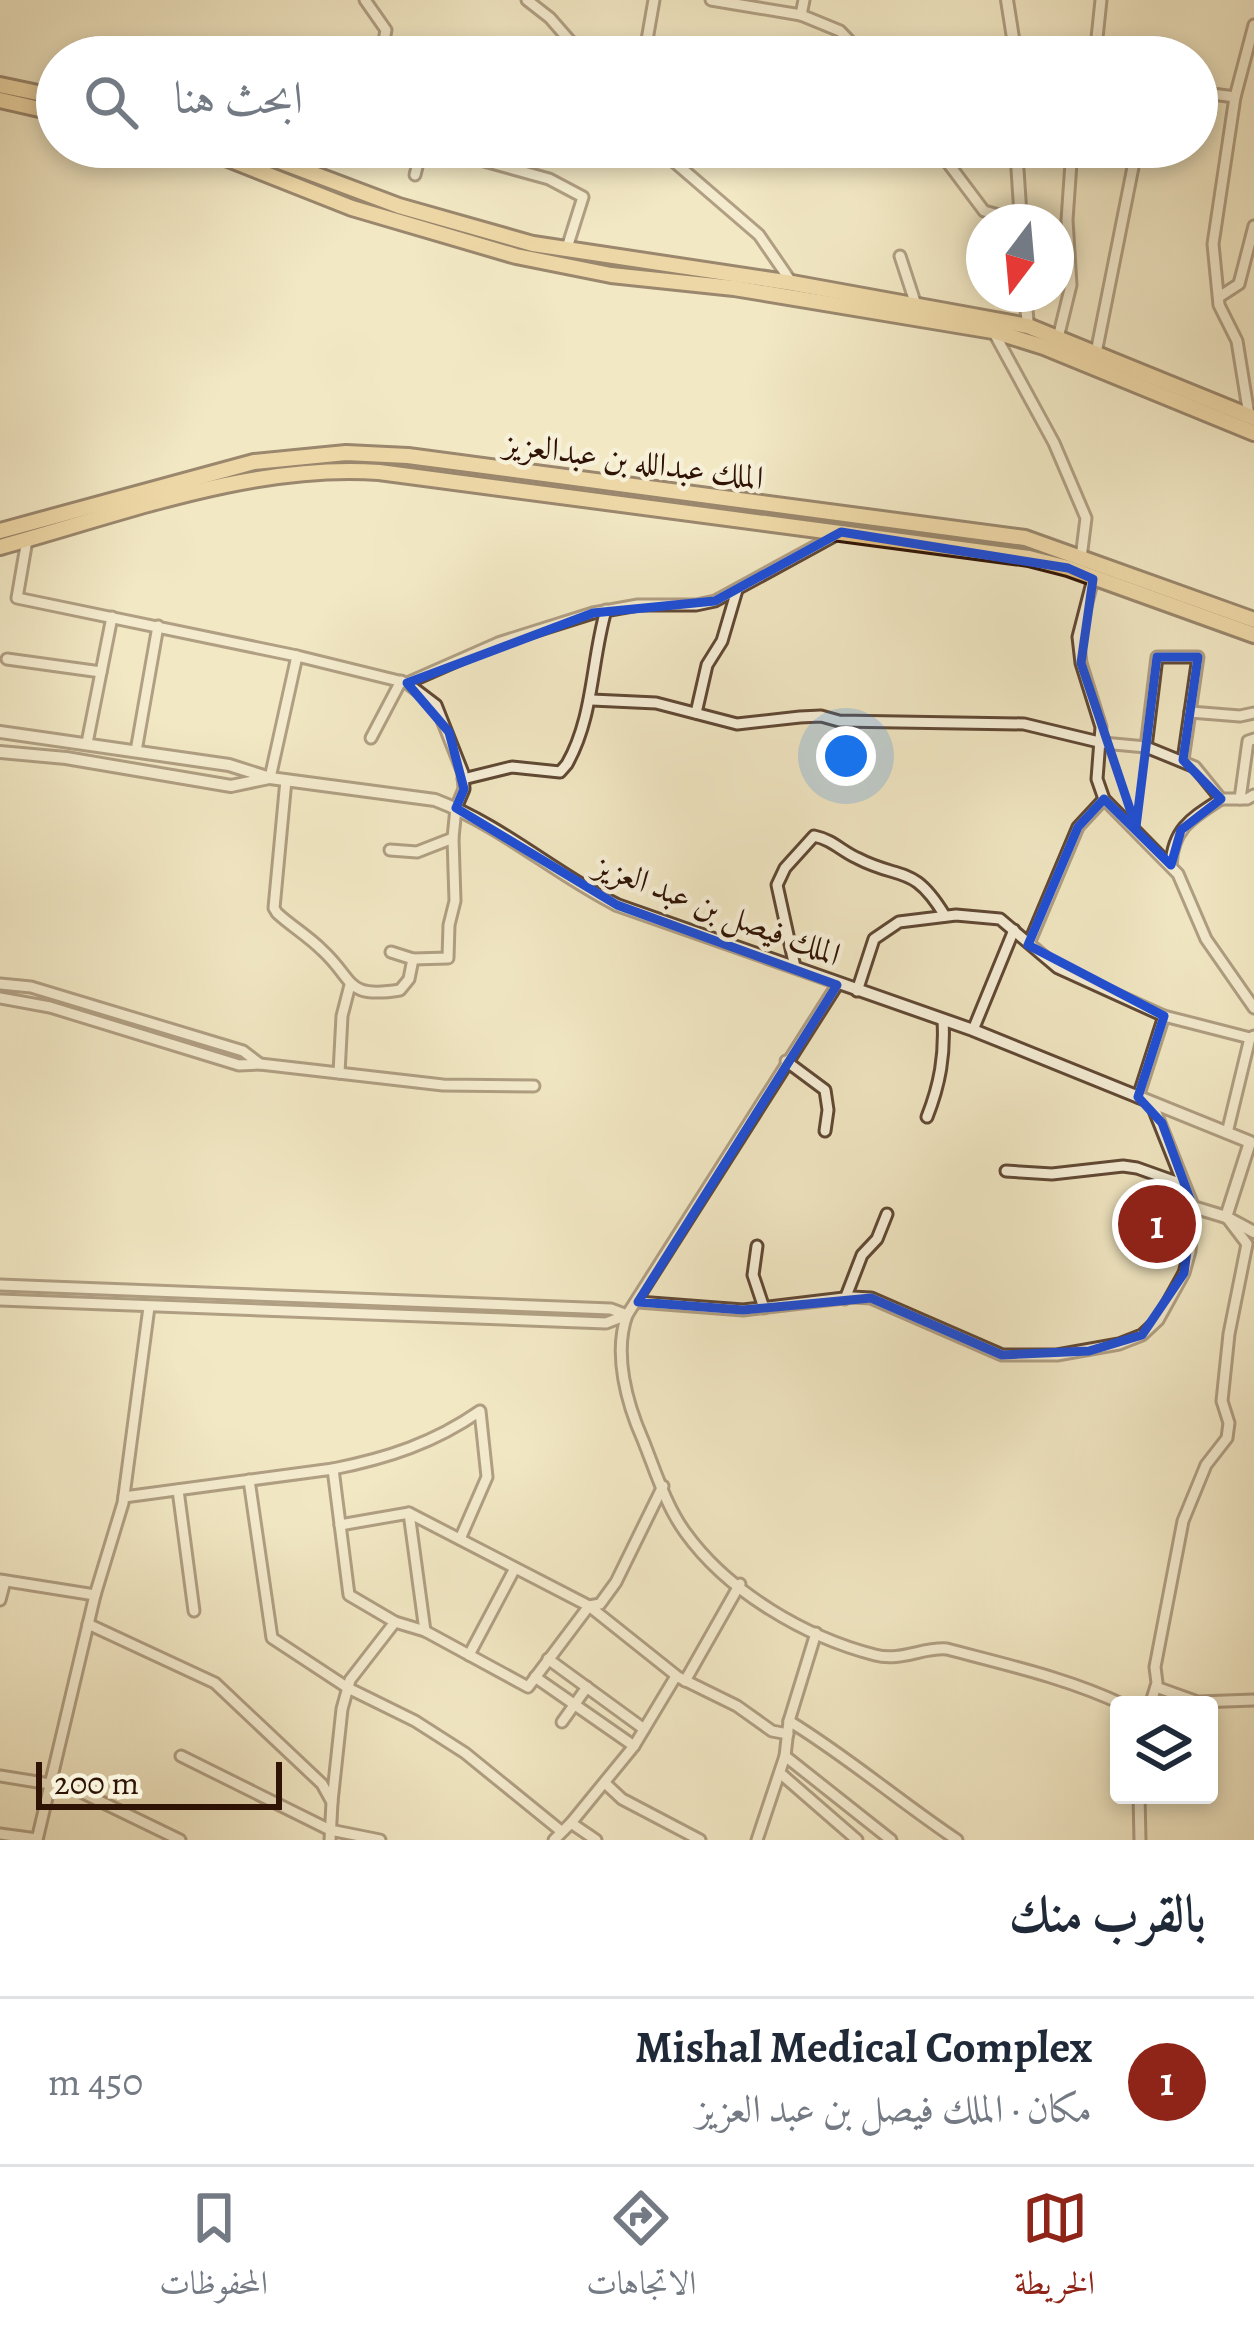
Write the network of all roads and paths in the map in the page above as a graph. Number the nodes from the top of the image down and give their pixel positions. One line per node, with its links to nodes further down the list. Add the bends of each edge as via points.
1 (364, 0): 10 (street)
2 (527, 0): 11 (street)
3 (654, 0): 12 (street)
4 (711, 0): 8 (street)
5 (804, 0): 8 (street)
6 (1007, 0): 14 (street)
7 (1101, 0): 15 (street)
8 (801, 15): 13 (street)
9 (1254, 28): 19 (street)
10 (385, 36)
11 (566, 36)
12 (648, 36)
13 (845, 36)
14 (1013, 36)
15 (1097, 36)
16 (0, 85): 17 (main road)
17 (36, 93)
18 (1218, 95): 19 (street)
19 (1235, 97): 40 (street, via 1214,219)
20 (0, 100): 21 (main road)
21 (36, 108)
22 (260, 168): 34 (main road)
23 (290, 168): 34 (main road)
24 (418, 168): 31 (street)
25 (509, 168): 37 (street, via 584,197)
26 (681, 168): 39 (street, via 759,235)
27 (952, 168): 32 (street)
28 (1017, 168): 33 (street)
29 (1071, 168): 45 (street, via 1071,284)
30 (1133, 168): 46 (street)
31 (416, 175)
32 (979, 204)
33 (1020, 204)
34 (396, 214): 37 (main road); 43 (main road, via 516,256 611,275)
35 (1254, 226): 36 (street)
36 (1252, 245): 40 (street, via 1239,284)
37 (566, 251): 39 (main road)
38 (900, 256): 41 (street)
39 (792, 283): 41 (main road)
40 (1219, 297): 47 (street, via 1237,341)
41 (916, 304): 43 (main road)
42 (1027, 312): 44 (street)
43 (993, 325): 44 (main road); 48 (main road); 53 (street, via 1086,518)
44 (1028, 326): 45 (main road)
45 (1058, 338): 46 (main road)
46 (1096, 353): 47 (main road)
47 (1251, 417)
48 (1254, 434)
49 (0, 531): 53 (main road, الملك عبدالله بن عبدالعزيز, via 254,462 346,453 1025,538)
50 (841, 532): 51 (main road, الملك عبدالله بن عبدالعزيز, via 346,470 255,480); 54 (main road, الملك عبدالله بن عبدالعزيز, via 1029,558); 55 (street)
51 (27, 540): 52 (main road, الملك عبدالله بن عبدالعزيز); 57 (street, via 17,598)
52 (0, 547)
53 (1081, 558): 58 (main road, الملك عبدالله بن عبدالعزيز)
54 (1093, 579): 60 (main road, الملك عبدالله بن عبدالعزيز); 73 (street, via 1078,638)
55 (737, 590): 56 (street, via 696,605); 67 (street)
56 (606, 610): 64 (street); 65 (street)
57 (112, 617): 59 (street); 63 (street)
58 (1254, 620)
59 (158, 626): 61 (street); 75 (street)
60 (1254, 635)
61 (297, 656): 64 (street); 78 (street)
62 (7, 658): 63 (street)
63 (101, 672): 72 (street)
64 (404, 682): 70 (street); 79 (street, via 436,705)
65 (592, 700): 67 (street); 79 (street, via 560,772 512,767)
66 (1190, 712): 68 (street); 74 (street, via 1198,657 1156,657); 77 (street)
67 (696, 713): 73 (street, via 737,724 821,716 1024,724)
68 (1254, 713)
69 (0, 732): 72 (street, الملك فيصل بن عبد العزيز)
70 (371, 738)
71 (1254, 739): 84 (street)
72 (87, 743): 75 (street, الملك فيصل بن عبد العزيز)
73 (1102, 743): 74 (street); 82 (street, via 1097,779)
74 (1146, 747): 77 (street)
75 (136, 751): 78 (street, الملك فيصل بن عبد العزيز)
76 (0, 752): 78 (street, الملك فيصل بن عبد العزيز, via 230,786)
77 (1183, 760): 83 (street)
78 (270, 778): 80 (street, الملك فيصل بن عبد العزيز)
79 (463, 779): 85 (street)
80 (286, 780): 85 (street, الملك فيصل بن عبد العزيز); 96 (street, via 274,908)
81 (1254, 795): 84 (street)
82 (1104, 799): 88 (street); 91 (street, via 1078,827)
83 (1222, 799): 84 (street); 88 (street, via 1180,830)
84 (1240, 799)
85 (456, 808): 86 (street); 94 (street, الملك فيصل بن عبد العزيز, via 617,905)
86 (453, 838): 87 (street, via 417,852); 93 (street, via 450,953 445,960)
87 (390, 850)
88 (1171, 866): 100 (street, via 1206,939)
89 (945, 916): 90 (street, via 1000,919); 94 (street, via 912,877 814,836 777,885); 98 (street, via 898,922 874,939)
90 (1014, 929): 91 (street); 103 (street)
91 (1030, 941): 101 (street, via 1058,968)
92 (391, 952): 93 (street)
93 (413, 959): 96 (street, via 400,990)
94 (795, 967): 97 (street, الملك فيصل بن عبد العزيز)
95 (0, 984): 106 (street, via 179,1032)
96 (350, 985): 107 (street)
97 (837, 985): 98 (street, الملك فيصل بن عبد العزيز); 105 (street)
98 (857, 991): 102 (street, الملك فيصل بن عبد العزيز)
99 (0, 998): 106 (street, via 238,1065)
100 (1254, 1007)
101 (1164, 1016): 104 (street); 109 (street)
102 (943, 1020): 103 (street, الملك فيصل بن عبد العزيز); 111 (street, via 942,1064)
103 (973, 1030): 109 (street, الملك فيصل بن عبد العزيز)
104 (1252, 1037): 113 (street)
105 (786, 1061): 112 (street, via 825,1090); 124 (street)
106 (260, 1064): 107 (street)
107 (339, 1073): 108 (street)
108 (534, 1086)
109 (1138, 1097): 110 (street, الملك فيصل بن عبد العزيز)
110 (1151, 1103): 113 (street, الملك فيصل بن عبد العزيز); 115 (street)
111 (927, 1117)
112 (825, 1131)
113 (1227, 1133): 118 (street, via 1250,1142)
114 (1006, 1171): 115 (street, via 1123,1166)
115 (1182, 1184): 116 (street)
116 (1193, 1207): 118 (street); 122 (street, via 1184,1274 1158,1319 1120,1344 1002,1355 898,1307)
117 (887, 1214): 122 (street)
118 (1226, 1216): 119 (street); 153 (street, via 1247,1244 1222,1401 1227,1438 1183,1521)
119 (1254, 1232)
120 (757, 1246): 126 (street, via 753,1275)
121 (0, 1285): 127 (street, via 588,1308)
122 (844, 1299): 126 (street)
123 (0, 1300): 125 (street)
124 (638, 1302): 126 (street); 127 (street)
125 (149, 1306): 127 (street, via 605,1323); 132 (street)
126 (764, 1308)
127 (627, 1316): 130 (street, via 622,1349 631,1412)
128 (333, 1468): 129 (street); 134 (street); 135 (street, via 444,1436 480,1411 488,1477)
129 (249, 1480): 131 (street); 152 (street, via 272,1638)
130 (663, 1486): 138 (street, via 685,1532); 141 (street, via 616,1582)
131 (178, 1490): 132 (street); 142 (street)
132 (124, 1497): 139 (street)
133 (409, 1513): 134 (street); 135 (street); 145 (street)
134 (340, 1525): 143 (street, via 349,1595)
135 (460, 1539): 136 (street)
136 (514, 1570): 141 (street); 147 (street)
137 (3, 1580): 139 (street); 140 (street)
138 (740, 1584): 146 (street); 150 (street)
139 (95, 1595): 144 (street)
140 (0, 1600)
141 (589, 1606): 148 (street); 150 (street)
142 (194, 1611)
143 (395, 1622): 145 (street); 152 (street)
144 (88, 1624): 167 (street); 169 (street, via 215,1683)
145 (425, 1630): 147 (street)
146 (816, 1633): 155 (street, via 880,1657 946,1649); 158 (street)
147 (469, 1655): 149 (street, via 527,1687)
148 (548, 1659): 149 (street); 151 (street)
149 (535, 1677): 157 (street)
150 (681, 1678): 160 (street); 161 (street)
151 (587, 1687): 157 (street); 160 (street)
152 (348, 1688): 169 (street); 174 (street, via 465,1753)
153 (1156, 1688): 154 (street); 156 (street, via 1198,1702)
154 (1153, 1696)
155 (1110, 1698)
156 (1254, 1700)
157 (575, 1705): 159 (street); 162 (street)
158 (789, 1721): 161 (street); 183 (street)
159 (562, 1722)
160 (644, 1730): 162 (street)
161 (788, 1734): 164 (street)
162 (634, 1746): 168 (street)
163 (181, 1756): 173 (street)
164 (785, 1756): 165 (street); 182 (street)
165 (780, 1773): 180 (street); 181 (street)
166 (0, 1776): 167 (street)
167 (51, 1781): 175 (street); 176 (street)
168 (606, 1784): 171 (street); 179 (street)
169 (332, 1802): 173 (street)
170 (1139, 1804): 184 (street)
171 (572, 1823): 174 (street); 178 (street)
172 (0, 1834): 175 (street)
173 (330, 1835): 177 (street)
174 (557, 1835)
175 (37, 1839)
176 (181, 1840)
177 (380, 1840)
178 (596, 1840)
179 (700, 1840)
180 (757, 1840)
181 (857, 1840)
182 (891, 1840)
183 (957, 1840)
184 (1140, 1840)

